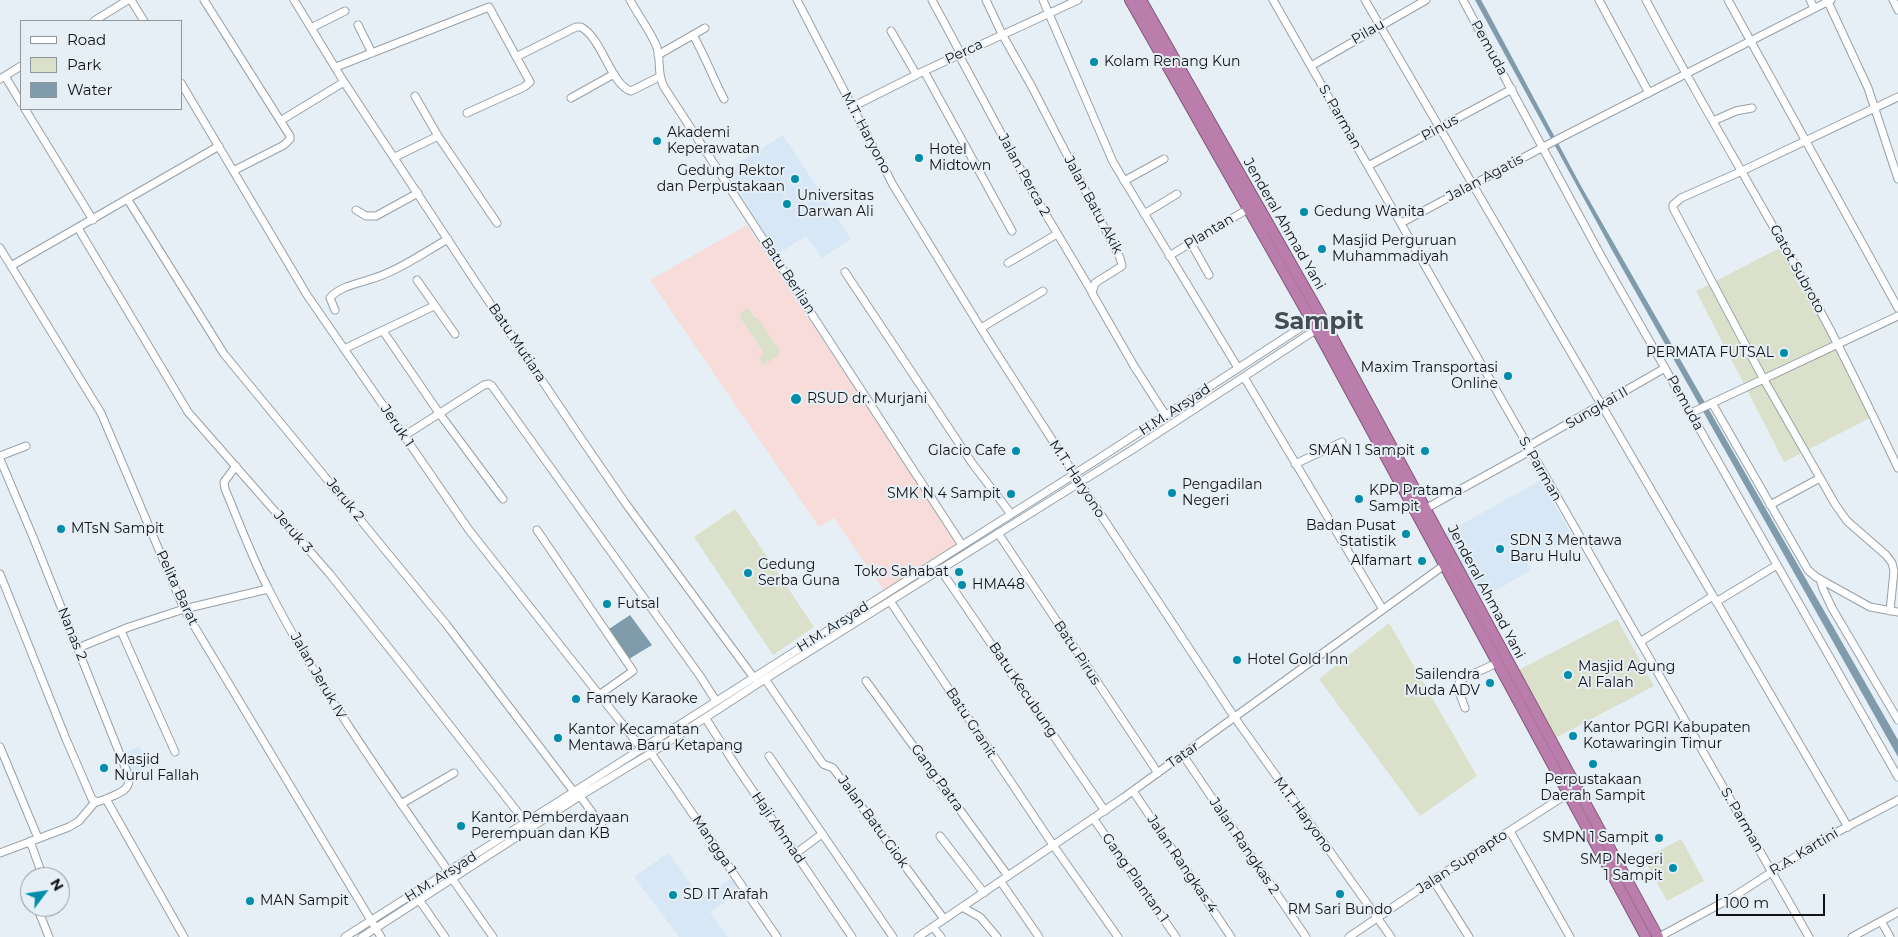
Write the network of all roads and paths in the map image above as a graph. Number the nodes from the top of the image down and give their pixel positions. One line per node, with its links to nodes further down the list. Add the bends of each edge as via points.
1 (130, 0): 26 (street); 27 (street)
2 (204, 0): 74 (street, via 290,136 284,145)
3 (294, 0): 30 (street, Batu Mutiara)
4 (630, 0): 39 (street, Batu Berlian, via 656,45)
5 (797, 0): 59 (street, M.T. Haryono)
6 (932, 0): 38 (street, Jalan Perca 2)
7 (986, 0): 33 (street)
8 (1043, 0): 25 (street)
9 (1078, 0): 25 (street, Perca)
10 (1130, 0): 37 (highway, Jenderal Ahmad Yani)
11 (1141, 0): 37 (highway, Jenderal Ahmad Yani)
12 (1273, 0): 41 (street, S. Parman)
13 (1365, 0): 28 (street)
14 (1426, 0): 28 (street, Pilau)
15 (1463, 0): 52 (street, Pemuda)
16 (1599, 0): 53 (street)
17 (1646, 0): 47 (street, Gatot Subroto)
18 (1728, 0): 35 (street)
19 (1810, 0): 22 (street)
20 (1893, 0): 23 (street)
21 (1830, 1): 22 (street, Jalan Agatis); 61 (street)
22 (1814, 8): 35 (street, Jalan Agatis)
23 (1898, 10)
24 (345, 11): 30 (street)
25 (1049, 14): 33 (street, Perca); 77 (street)
26 (96, 20)
27 (143, 20)
28 (1380, 25): 41 (street, Pilau); 66 (street)
29 (358, 26): 36 (street)
30 (311, 28): 43 (street, Batu Mutiara)
31 (705, 28): 34 (street)
32 (892, 31): 46 (street)
33 (1002, 34): 38 (street, Perca); 102 (street, Jalan Batu Akik, via 1122,263 1120,268 1095,283)
34 (693, 35): 39 (street); 57 (street)
35 (1750, 42): 47 (street, Jalan Agatis); 68 (street)
36 (372, 53): 40 (street, via 489,6); 43 (street)
37 (1166, 53): 81 (highway, Jenderal Ahmad Yani)
38 (960, 54): 44 (street, Perca); 91 (street, Jalan Perca 2)
39 (658, 55): 49 (street, Batu Berlian)
40 (516, 57): 45 (street, via 581,27 592,35); 63 (street, via 529,79 528,85)
41 (1311, 66): 73 (street, S. Parman)
42 (20, 67): 48 (street)
43 (336, 67): 50 (street, Batu Mutiara)
44 (924, 71): 46 (street, Perca); 90 (street)
45 (614, 74): 49 (street, via 631,91); 56 (street)
46 (916, 74): 59 (street, Perca)
47 (1686, 76): 53 (street, Jalan Agatis); 65 (street, Gatot Subroto)
48 (3, 77): 58 (street)
49 (659, 78): 141 (street, Batu Berlian)
50 (344, 82): 64 (street); 71 (street, Batu Mutiara)
51 (182, 86): 69 (street, Jeruk 1)
52 (1512, 89): 66 (street, Pinus); 70 (street, Pemuda)
53 (1649, 93): 70 (street, Jalan Agatis)
54 (415, 96): 67 (street)
55 (1898, 97): 61 (street)
56 (571, 98)
57 (724, 99)
58 (20, 102)
59 (852, 107): 108 (street, M.T. Haryono, via 902,200)
60 (1752, 108): 65 (street)
61 (1874, 108): 68 (street); 76 (street)
62 (26, 110): 86 (street)
63 (468, 113)
64 (285, 118)
65 (1713, 121): 75 (street, Gatot Subroto)
66 (1440, 128): 73 (street, Pinus); 78 (street)
67 (438, 136): 71 (street); 87 (street)
68 (1805, 140): 75 (street); 104 (street)
69 (219, 146): 74 (street, Jeruk 1); 82 (street)
70 (1544, 148): 78 (street, Jalan Agatis); 114 (street, Pemuda)
71 (395, 158): 79 (street, Batu Mutiara)
72 (1164, 159): 77 (street)
73 (1368, 166): 88 (street, S. Parman)
74 (233, 171): 112 (street, Jeruk 1)
75 (1742, 171): 111 (street, Gatot Subroto); 116 (street, via 1678,200 1673,208)
76 (1898, 179)
77 (1124, 181): 85 (street)
78 (1473, 184): 88 (street, Jalan Agatis); 119 (street)
79 (418, 193): 84 (street, via 376,216 366,216); 92 (street, Batu Mutiara)
80 (1176, 194): 85 (street)
81 (1245, 195): 83 (highway, Jenderal Ahmad Yani); 107 (highway, Jenderal Ahmad Yani)
82 (128, 200): 86 (street); 178 (street, Jeruk 2, via 224,354 446,624)
83 (1248, 209): 93 (street, Plantan); 107 (highway, Jenderal Ahmad Yani)
84 (356, 210)
85 (1144, 214): 95 (street)
86 (92, 220): 89 (street)
87 (497, 222)
88 (1401, 223): 127 (street, S. Parman)
89 (78, 228): 97 (street); 130 (street, Jeruk 3, via 188,412)
90 (1012, 232)
91 (1058, 234): 96 (street); 102 (street, Jalan Perca 2)
92 (448, 238): 105 (street, via 383,275 336,292 330,298); 158 (street, Batu Mutiara, via 626,504)
93 (1191, 243): 95 (street, Plantan); 99 (street)
94 (0, 248): 97 (street, Pelita Barat)
95 (1169, 256): 113 (street)
96 (1008, 263)
97 (11, 266): 151 (street, Pelita Barat, via 101,413)
98 (845, 272): 138 (street)
99 (1209, 275)
100 (417, 280): 103 (street)
101 (1043, 291): 108 (street)
102 (1092, 293): 123 (street)
103 (434, 306): 109 (street); 110 (street)
104 (1898, 308)
105 (335, 310)
106 (1898, 316): 111 (street)
107 (1318, 323): 113 (street, H.M. Arsyad); 115 (street, H.M. Arsyad); 137 (highway, Jenderal Ahmad Yani); 143 (highway, Jenderal Ahmad Yani)
108 (981, 328): 132 (street, M.T. Haryono)
109 (383, 331): 112 (street); 120 (street)
110 (455, 334)
111 (1838, 344): 116 (street); 131 (street, Gatot Subroto)
112 (344, 349): 124 (street, Jeruk 1)
113 (1238, 368): 118 (street, H.M. Arsyad)
114 (1665, 368): 119 (street, Sungkai II); 121 (street, Pemuda)
115 (1244, 377): 122 (street, H.M. Arsyad); 129 (street)
116 (1763, 378): 117 (street); 133 (street)
117 (1710, 404): 121 (street); 136 (street)
118 (1181, 405): 122 (street); 123 (street, H.M. Arsyad)
119 (1602, 405): 127 (street, Sungkai II); 148 (street)
120 (439, 413): 124 (street); 135 (street); 162 (street, via 484,386 492,386)
121 (1691, 413): 142 (street, Pemuda)
122 (1186, 414): 134 (street, H.M. Arsyad)
123 (1166, 416): 132 (street, H.M. Arsyad)
124 (404, 436): 161 (street, Jeruk 1, via 477,542)
125 (1342, 442): 129 (street)
126 (26, 446): 128 (street)
127 (1529, 449): 137 (street, Sungkai II); 155 (street, S. Parman)
128 (0, 457): 156 (street, Nanas 2)
129 (1295, 464): 150 (street)
130 (236, 466): 147 (street, Jalan Jeruk IV, via 224,482 224,489); 185 (street, Jeruk 3, via 341,588)
131 (1898, 468)
132 (1074, 474): 134 (street, M.T. Haryono); 138 (street, H.M. Arsyad)
133 (1820, 478): 136 (street); 152 (street, via 1842,515 1892,563)
134 (1080, 482): 140 (street, H.M. Arsyad); 164 (street, M.T. Haryono)
135 (503, 498)
136 (1770, 505): 146 (street, via 1802,563)
137 (1425, 509): 177 (highway, Jenderal Ahmad Yani)
138 (1011, 514): 141 (street, H.M. Arsyad)
139 (537, 530): 161 (street, via 633,671)
140 (998, 533): 144 (street, H.M. Arsyad); 174 (street, Batu Pirus)
141 (962, 545): 158 (street, H.M. Arsyad)
142 (1777, 565): 148 (street); 175 (street, Pemuda)
143 (1444, 566): 150 (street, Tatar); 157 (highway, Jenderal Ahmad Yani)
144 (940, 569): 149 (street, H.M. Arsyad); 183 (street, Batu Kecubung)
145 (0, 574): 181 (street, via 66,739)
146 (1820, 579): 152 (street, via 1870,606); 166 (street, via 1832,608)
147 (268, 589): 151 (street); 182 (street, Jalan Jeruk IV, via 324,689)
148 (1715, 599): 155 (street); 187 (street)
149 (890, 601): 159 (street, H.M. Arsyad); 193 (street, Batu Granit)
150 (1382, 608): 164 (street, Tatar)
151 (184, 609): 154 (street); 210 (street, Pelita Barat)
152 (1890, 611): 153 (street)
153 (1898, 612)
154 (121, 630): 156 (street); 169 (street)
155 (1640, 642): 198 (street, S. Parman)
156 (78, 648): 179 (street, Nanas 2, via 130,782 124,790)
157 (1497, 663): 163 (street, via 1460,680 1458,689); 177 (highway, Jenderal Ahmad Yani)
158 (754, 678): 162 (street, H.M. Arsyad)
159 (765, 680): 165 (street, H.M. Arsyad); 209 (street, Jalan Batu Giok, via 823,764 833,768)
160 (866, 680): 199 (street, Gang Patra)
161 (599, 695): 168 (street, Jeruk 1)
162 (716, 701): 168 (street, H.M. Arsyad)
163 (1464, 708)
164 (1235, 718): 171 (street, Tatar); 208 (street, M.T. Haryono)
165 (706, 719): 170 (street, H.M. Arsyad); 195 (street, Haji Ahmad)
166 (1898, 720)
167 (0, 747): 191 (street)
168 (642, 749): 178 (street, H.M. Arsyad)
169 (175, 752)
170 (651, 754): 178 (street, H.M. Arsyad); 222 (street, Mangga 1)
171 (1183, 755): 174 (street, Tatar); 232 (street, Jalan Rangkas 2)
172 (768, 756): 189 (street)
173 (454, 773): 182 (street)
174 (1158, 773): 176 (street, Tatar)
175 (1898, 777)
176 (1133, 791): 183 (street, Tatar); 231 (street, Jalan Rangkas 4)
177 (1572, 791): 188 (street, Jalan Suprapto); 237 (highway, Jenderal Ahmad Yani); 238 (highway, Jenderal Ahmad Yani)
178 (577, 794): 185 (street, H.M. Arsyad); 186 (street, Jeruk 2); 200 (street, H.M. Arsyad)
179 (106, 799): 181 (street, Nanas 2); 216 (street)
180 (1898, 800): 187 (street, R.A. Kartini)
181 (95, 802): 191 (street, via 75,824)
182 (401, 804): 197 (street, Jalan Jeruk IV)
183 (1105, 810): 184 (street, Tatar)
184 (1093, 818): 193 (street, Tatar); 230 (street, Gang Plantan 1)
185 (526, 823): 197 (street, H.M. Arsyad)
186 (602, 826)
187 (1848, 827): 198 (street, R.A. Kartini)
188 (1510, 831): 201 (street, Jalan Suprapto); 236 (street)
189 (822, 834): 195 (street); 224 (street)
190 (940, 836): 203 (street)
191 (38, 838): 192 (street)
192 (30, 841): 194 (street); 196 (street)
193 (1053, 845): 199 (street, Tatar); 229 (street, Batu Granit)
194 (0, 853)
195 (795, 854): 223 (street, Haji Ahmad)
196 (39, 867)
197 (449, 872): 210 (street, H.M. Arsyad)
198 (1771, 872): 238 (street, R.A. Kartini, via 1726,902); 239 (street, S. Parman)
199 (1008, 876): 202 (street, Tatar)
200 (453, 880): 204 (street, H.M. Arsyad); 221 (street)
201 (1433, 880): 208 (street, Jalan Suprapto); 235 (street)
202 (1001, 882): 203 (street, Tatar); 228 (street)
203 (984, 893): 205 (street, Tatar)
204 (420, 901): 213 (street, H.M. Arsyad); 220 (street)
205 (962, 908): 209 (street, Tatar); 227 (street, via 984,921)
206 (1898, 912): 211 (street)
207 (41, 917): 214 (street)
208 (1377, 918): 233 (street, Jalan Suprapto); 234 (street, M.T. Haryono)
209 (944, 919): 212 (street, Tatar)
210 (371, 921): 213 (street, Pelita Barat); 217 (street, H.M. Arsyad)
211 (1881, 921): 240 (street); 241 (street)
212 (933, 927): 225 (street, Tatar); 226 (street)
213 (376, 929): 218 (street, H.M. Arsyad); 219 (street, Pelita Barat)
214 (48, 935): 215 (street)
215 (40, 937)
216 (184, 937)
217 (345, 937)
218 (362, 937)
219 (381, 937)
220 (445, 937)
221 (493, 937)
222 (777, 937)
223 (852, 937)
224 (893, 937)
225 (918, 937)
226 (941, 937)
227 (996, 937)
228 (1040, 937)
229 (1118, 937)
230 (1176, 937)
231 (1231, 937)
232 (1306, 937)
233 (1349, 937)
234 (1391, 937)
235 (1469, 937)
236 (1570, 937)
237 (1646, 937)
238 (1658, 937)
239 (1809, 937)
240 (1852, 937)
241 (1890, 937)

